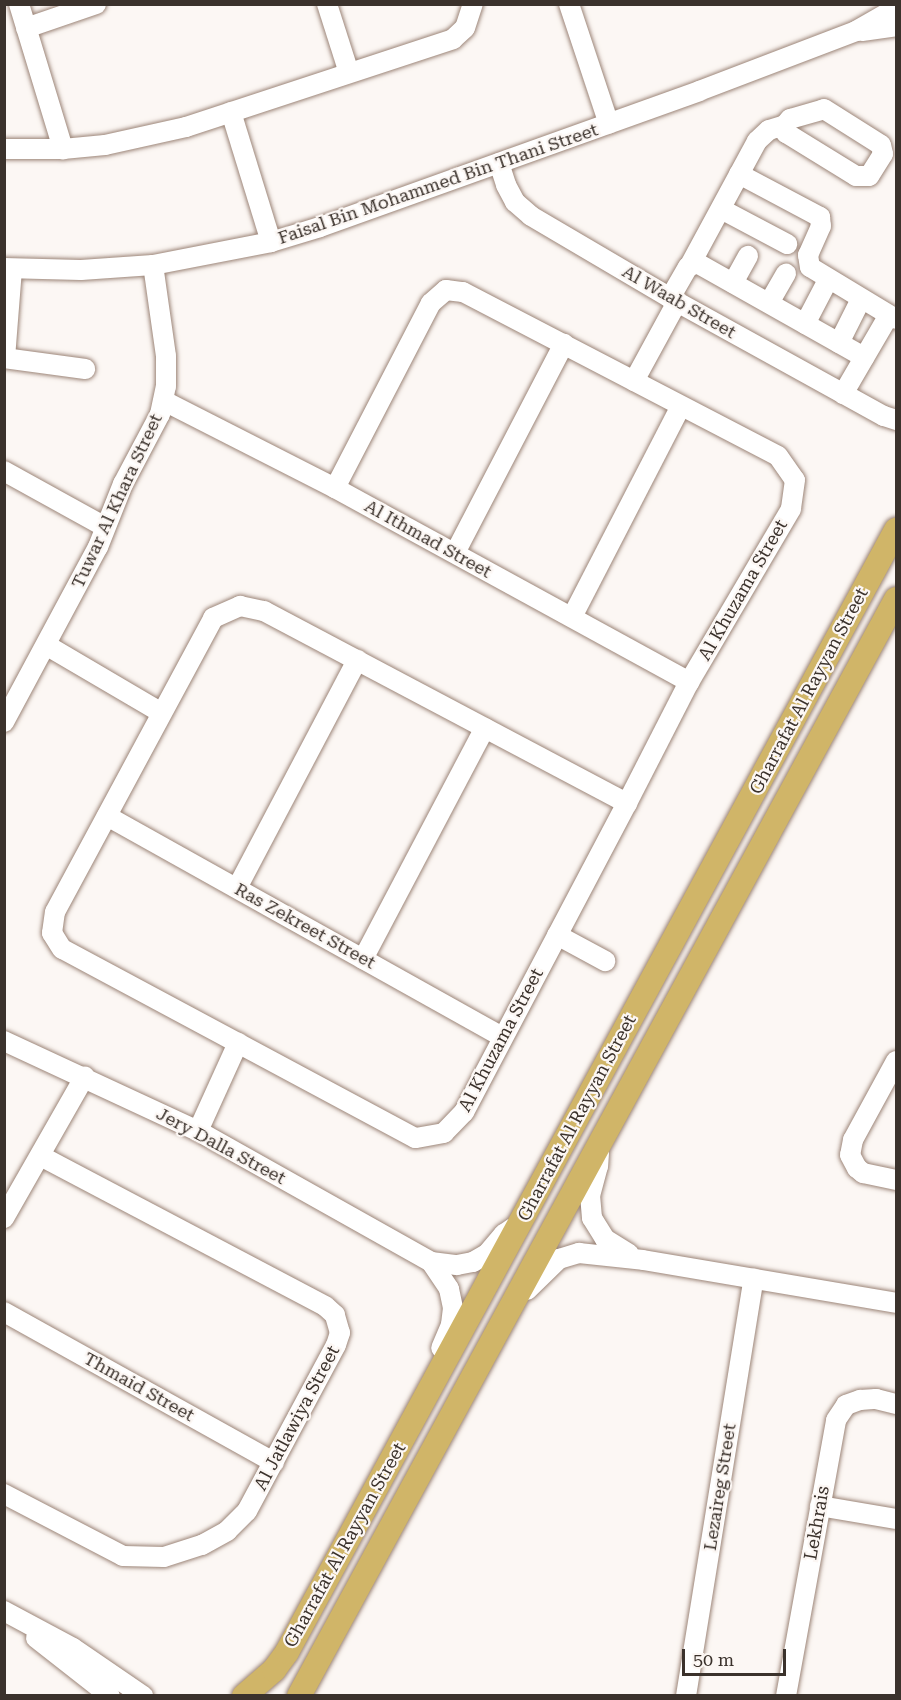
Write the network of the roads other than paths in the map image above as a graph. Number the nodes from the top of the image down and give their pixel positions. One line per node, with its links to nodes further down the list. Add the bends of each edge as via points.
1 (19, 4): 8 (street)
2 (96, 4): 8 (street)
3 (327, 4): 10 (street)
4 (473, 4): 10 (street, via 465,28 453,39)
5 (569, 4): 12 (street)
6 (897, 8): 9 (street, Faisal Bin Mohammed Bin Thani Street)
7 (897, 26): 9 (street, Faisal Bin Mohammed Bin Thani Street)
8 (26, 28): 15 (street)
9 (856, 31): 12 (street, Faisal Bin Mohammed Bin Thani Street)
10 (349, 73): 11 (street)
11 (231, 112): 15 (street, via 145,138); 19 (street)
12 (609, 124): 16 (street, Faisal Bin Mohammed Bin Thani Street)
13 (785, 125): 13 (street, via 789,136 860,178 869,176 883,154 878,141 829,110 814,110 790,119); 17 (street, via 763,135)
14 (4, 149): 15 (street)
15 (63, 149)
16 (499, 163): 19 (street, Faisal Bin Mohammed Bin Thani Street); 29 (street, Al Waab Street, via 515,202 531,216)
17 (740, 174): 18 (street); 26 (street, via 820,218 821,226 808,261 815,272)
18 (720, 209): 20 (street); 23 (street)
19 (271, 242): 22 (street, Faisal Bin Mohammed Bin Thani Street)
20 (787, 244)
21 (748, 256): 27 (street)
22 (153, 265): 24 (street, Faisal Bin Mohammed Bin Thani Street, via 81,270); 40 (street, Tuwar Al Khara Street, via 166,356)
23 (690, 265): 27 (street, via 697,263); 29 (street)
24 (8, 269): 36 (street)
25 (786, 274): 30 (street)
26 (828, 280): 28 (street); 31 (street)
27 (733, 283): 30 (street)
28 (861, 299): 32 (street); 33 (street)
29 (673, 300): 38 (street); 39 (street, Al Waab Street)
30 (769, 303): 31 (street)
31 (805, 324): 33 (street)
32 (891, 324): 35 (street)
33 (839, 343): 35 (street)
34 (564, 344): 38 (street, Al Khuzama Street); 44 (street, Al Khuzama Street, via 463,292 446,291 431,303); 47 (street)
35 (864, 357): 39 (street)
36 (5, 358): 37 (street)
37 (85, 369)
38 (634, 381): 41 (street, Al Khuzama Street)
39 (843, 394): 42 (street, Al Waab Street)
40 (164, 401): 44 (street, Al Ithmad Street); 45 (street, Tuwar Al Khara Street)
41 (681, 406): 49 (street); 53 (street, Al Khuzama Street, via 778,456 795,480 791,509)
42 (892, 422)
43 (4, 471): 45 (street)
44 (335, 488): 47 (street, Al Ithmad Street)
45 (105, 527): 51 (street, Tuwar Al Khara Street)
46 (897, 530): 73 (main road, Gharrafat Al Rayyan Street)
47 (455, 553): 49 (street, Al Ithmad Street)
48 (897, 599): 50 (main road, Gharrafat Al Rayyan Street)
49 (572, 618): 53 (street, Al Ithmad Street)
50 (888, 625): 69 (main road, Gharrafat Al Rayyan Street)
51 (46, 645): 54 (street); 55 (street, Tuwar Al Khara Street)
52 (357, 660): 54 (street, Al Khuzama Street, via 264,611 240,606 213,618); 56 (street, Al Khuzama Street); 59 (street)
53 (689, 682): 57 (street, Al Khuzama Street)
54 (162, 713): 58 (street, Al Khuzama Street)
55 (4, 722)
56 (485, 728): 57 (street, Al Khuzama Street); 61 (street)
57 (627, 803): 60 (street, Al Khuzama Street)
58 (106, 816): 59 (street, Ras Zekreet Street); 65 (street, Al Khuzama Street, via 55,912 52,933 62,949)
59 (237, 888): 61 (street, Ras Zekreet Street)
60 (557, 935): 62 (street); 63 (street, Al Khuzama Street)
61 (363, 959): 63 (street, Ras Zekreet Street)
62 (605, 961)
63 (503, 1037): 65 (street, Al Khuzama Street, via 464,1112 444,1133 415,1138)
64 (4, 1041): 67 (street, Jery Dalla Street)
65 (238, 1043): 68 (street)
66 (897, 1061): 71 (street, via 853,1140 850,1155 863,1173)
67 (85, 1076): 68 (street, Jery Dalla Street); 70 (street)
68 (198, 1131): 75 (street, Jery Dalla Street)
69 (598, 1147): 74 (street, via 598,1166 590,1195 592,1218 613,1246); 77 (main road, Gharrafat Al Rayyan Street)
70 (40, 1156): 72 (street); 82 (street, Al Jatlawiya Street, via 325,1306 335,1315 339,1327 336,1346)
71 (897, 1180)
72 (6, 1213)
73 (519, 1226): 75 (street, Jery Dalla Street, via 473,1262); 80 (main road, Gharrafat Al Rayyan Street)
74 (643, 1260): 76 (street); 77 (street, via 569,1255 549,1266)
75 (431, 1262): 80 (street, Jery Dalla Street, via 449,1289 453,1308 439,1356)
76 (754, 1278): 78 (street); 91 (street, Lezaireg Street)
77 (518, 1294): 90 (main road, Gharrafat Al Rayyan Street)
78 (897, 1303)
79 (4, 1312): 82 (street, Thmaid Street)
80 (439, 1373): 89 (main road, Gharrafat Al Rayyan Street, via 287,1653 274,1670)
81 (897, 1404): 84 (street, Lekhrais, via 876,1399 846,1405 836,1420)
82 (274, 1462): 83 (street, Al Jatlawiya Street, via 247,1511 227,1531 202,1545 157,1558 118,1554)
83 (4, 1494)
84 (820, 1506): 85 (street); 92 (street, Lekhrais)
85 (897, 1519)
86 (4, 1613): 87 (street); 88 (street, via 73,1648)
87 (110, 1695)
88 (143, 1695)
89 (244, 1695)
90 (299, 1695)
91 (686, 1695)
92 (786, 1695)

